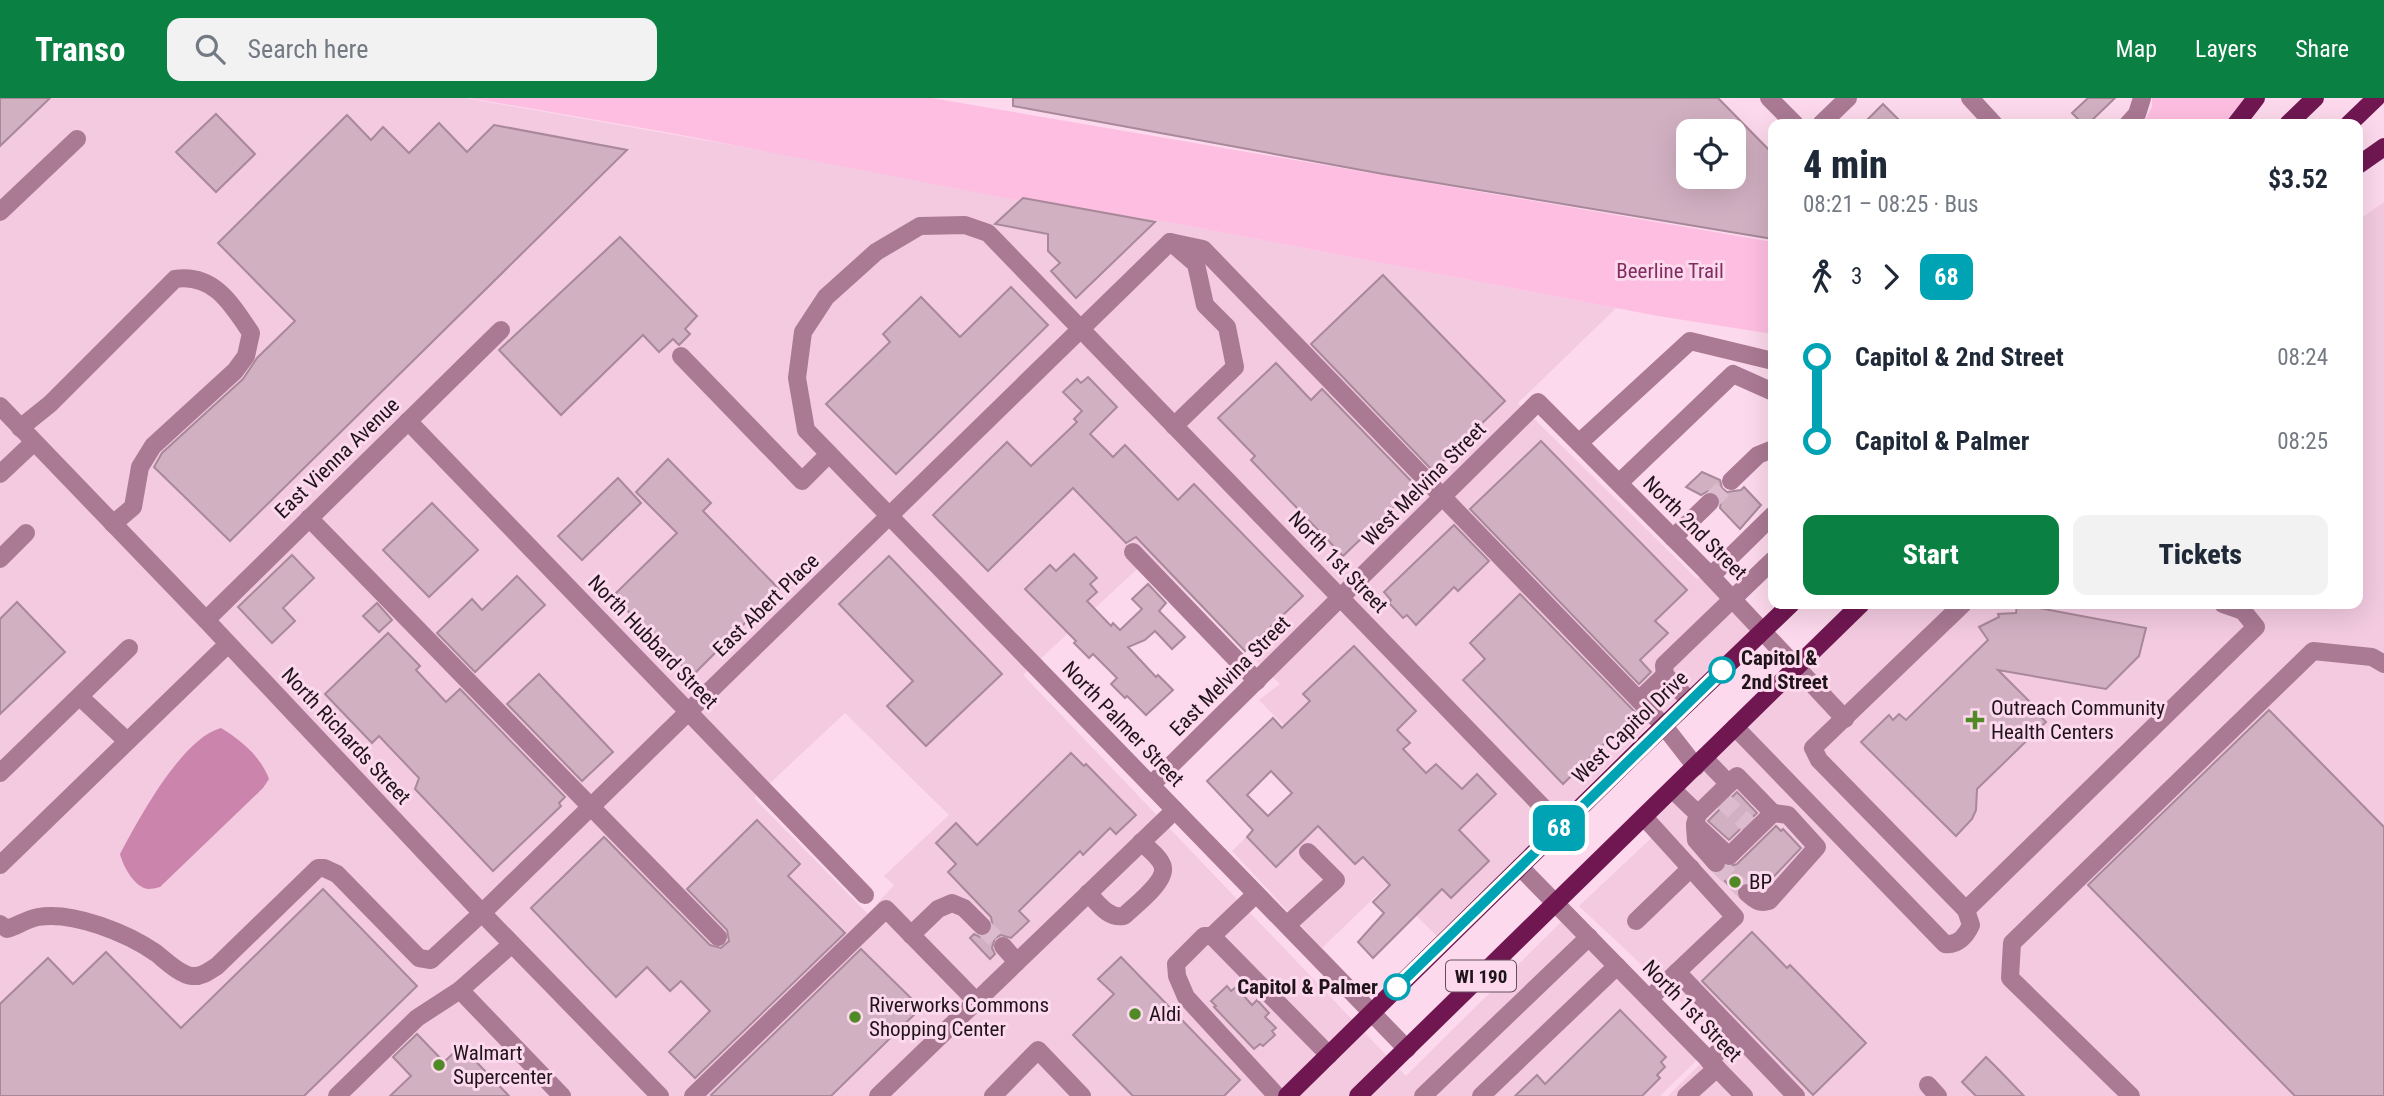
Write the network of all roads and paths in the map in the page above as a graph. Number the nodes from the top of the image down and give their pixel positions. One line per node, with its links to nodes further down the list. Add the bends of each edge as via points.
1 (1769, 98): 8 (street)
2 (1848, 98): 9 (street)
3 (1970, 98): 10 (street)
4 (2142, 98): 11 (street)
5 (2256, 98): 12 (main road)
6 (2315, 98): 13 (main road)
7 (2375, 98): 14 (main road)
8 (1790, 119)
9 (1826, 119)
10 (1989, 119)
11 (2132, 119)
12 (2240, 119)
13 (2293, 119)
14 (2354, 119)
15 (77, 139): 18 (street)
16 (2384, 147): 17 (main road)
17 (2363, 162)
18 (0, 212)
19 (1170, 242): 20 (street, East Abert Place); 30 (street, via 1196,264 1205,305 1227,327 1235,367); 40 (street, via 1203,249)
20 (1082, 328): 30 (street, North 1st Street); 32 (street, North 1st Street, via 988,233 965,225 920,226 876,252 826,297 803,332 797,378); 42 (street, East Abert Place)
21 (501, 330): 29 (street, East Vienna Avenue)
22 (1734, 351): 24 (street); 25 (street); 34 (street, via 1690,341)
23 (681, 356): 36 (street, via 802,481)
24 (1768, 359)
25 (1733, 374): 26 (street); 39 (street)
26 (1768, 390)
27 (1538, 402): 34 (street, North 2nd Street); 40 (street, West Melvina Street)
28 (0, 406): 31 (street, North Richards Street)
29 (408, 421): 43 (street, East Vienna Avenue); 69 (street, North Hubbard Street)
30 (1174, 426): 52 (street, North 1st Street)
31 (20, 428): 33 (street, North Richards Street); 45 (street, via 175,279 207,282 232,305 251,333 246,356 153,446 140,467 133,507)
32 (806, 430): 36 (street, North Palmer Street)
33 (34, 442): 37 (street); 45 (street, North Richards Street)
34 (1579, 443): 39 (street, North 2nd Street)
35 (1768, 451): 38 (street)
36 (829, 454): 42 (street, North Palmer Street)
37 (0, 474)
38 (1731, 481)
39 (1619, 483): 47 (street, North 2nd Street)
40 (1443, 498): 52 (street, West Melvina Street); 67 (street)
41 (1710, 502): 47 (street)
42 (890, 516): 69 (street, East Abert Place); 76 (street, North Palmer Street)
43 (309, 518): 58 (street, East Vienna Avenue); 79 (street)
44 (1768, 520): 51 (street)
45 (113, 524): 58 (street, North Richards Street)
46 (26, 533): 49 (street)
47 (1673, 538): 51 (street, North 2nd Street)
48 (1133, 552): 65 (street)
49 (0, 559)
50 (1768, 566): 53 (street)
51 (1711, 576): 53 (street, North 2nd Street)
52 (1341, 598): 65 (street, East Melvina Street); 84 (street, North 1st Street)
53 (1732, 598): 59 (street, North 2nd Street); 64 (street, via 1664,665)
54 (1786, 609): 59 (main road, West Capitol Drive / WI 190)
55 (1856, 609): 63 (main road, WI 190)
56 (1958, 609): 70 (street)
57 (2237, 609): 96 (street, via 2256,627)
58 (206, 620): 60 (street, North Richards Street)
59 (1763, 631): 63 (street, North 2nd Street); 68 (main road, West Capitol Drive / WI 190)
60 (228, 643): 73 (street); 97 (street, North Richards Street)
61 (130, 648): 66 (street)
62 (2384, 664): 134 (street, via 2372,657 2313,652 2012,943 2010,978)
63 (1796, 668): 70 (street, North 2nd Street); 72 (main road, WI 190)
64 (1665, 675): 67 (street); 68 (street)
65 (1257, 681): 76 (street, East Melvina Street)
66 (80, 697): 73 (street); 75 (street)
67 (1639, 700): 71 (street)
68 (1690, 701): 71 (main road, West Capitol Drive / WI 190)
69 (688, 712): 79 (street, East Abert Place); 94 (street, North Hubbard Street)
70 (1844, 719): 96 (street, via 1813,748 1819,760)
71 (1664, 726): 74 (street); 84 (main road, West Capitol Drive / WI 190)
72 (1735, 727): 74 (main road, WI 190); 96 (street, via 1945,944 1959,941 1968,932 1971,925)
73 (127, 741): 88 (street)
74 (1700, 762): 77 (main road, WI 190); 78 (street)
75 (0, 773)
76 (1151, 785): 80 (street, North Palmer Street)
77 (1672, 789): 82 (main road, WI 190); 83 (street)
78 (1722, 793): 81 (street, via 1737,776); 83 (street)
79 (591, 807): 97 (street, East Abert Place); 104 (street)
80 (1175, 810): 85 (street); 92 (street, North Palmer Street)
81 (1773, 813): 83 (street, via 1729,856); 93 (street, via 1788,815 1818,846 1769,901 1755,901)
82 (1644, 817): 90 (street); 95 (main road, WI 190)
83 (1696, 819): 87 (street, via 1696,840)
84 (1561, 826): 89 (main road, WI 190)
85 (1142, 842): 91 (street); 91 (street, via 1163,869 1160,881 1124,916 1110,915)
86 (1308, 852): 100 (street, via 1336,880)
87 (1716, 863)
88 (0, 865)
89 (1520, 867): 95 (street, North 1st Street); 114 (main road, WI 190)
90 (1691, 868): 98 (street); 110 (street, via 1735,917)
91 (1088, 893): 108 (street)
92 (1256, 894): 100 (street, North Palmer Street); 103 (street)
93 (1747, 894)
94 (865, 895)
95 (1556, 903): 105 (street, North 1st Street); 116 (main road, WI 190)
96 (1966, 910)
97 (482, 913): 99 (street, East Abert Place, via 425,961 337,874 318,868 217,966 200,976 187,975 137,940 85,921 37,917 7,929); 106 (street, North Richards Street)
98 (1636, 921)
99 (0, 924)
100 (1287, 925): 114 (street, North Palmer Street)
101 (982, 926): 102 (street, via 952,903 938,909)
102 (911, 935): 113 (street); 122 (street, via 886,909)
103 (1212, 936): 117 (street); 126 (street, via 1204,936 1176,964 1177,976 1186,998)
104 (718, 937)
105 (1588, 937): 109 (street, North 1st Street); 129 (street)
106 (512, 944): 111 (street); 121 (street, North Richards Street)
107 (1003, 946): 108 (street)
108 (1017, 962): 113 (street)
109 (1617, 966): 112 (street, North 1st Street); 130 (street)
110 (1677, 972): 112 (street); 115 (street)
111 (460, 990): 119 (street, via 417,1018); 120 (street)
112 (1649, 999): 118 (street, North 1st Street)
113 (976, 1001): 123 (street)
114 (1372, 1013): 116 (street, North Palmer Street); 117 (main road, WI 190)
115 (1736, 1034): 118 (street); 133 (street)
116 (1407, 1049): 128 (main road, WI 190)
117 (1329, 1055): 127 (main road, WI 190)
118 (1713, 1064): 131 (street); 132 (street, North 1st Street)
119 (337, 1096)
120 (562, 1096)
121 (660, 1096)
122 (693, 1096)
123 (878, 1096)
124 (993, 1096): 125 (street, via 1038,1050)
125 (1082, 1096)
126 (1277, 1096)
127 (1287, 1096)
128 (1358, 1096)
129 (1423, 1096)
130 (1481, 1096)
131 (1686, 1096)
132 (1744, 1096)
133 (1796, 1096)
134 (2131, 1096)

